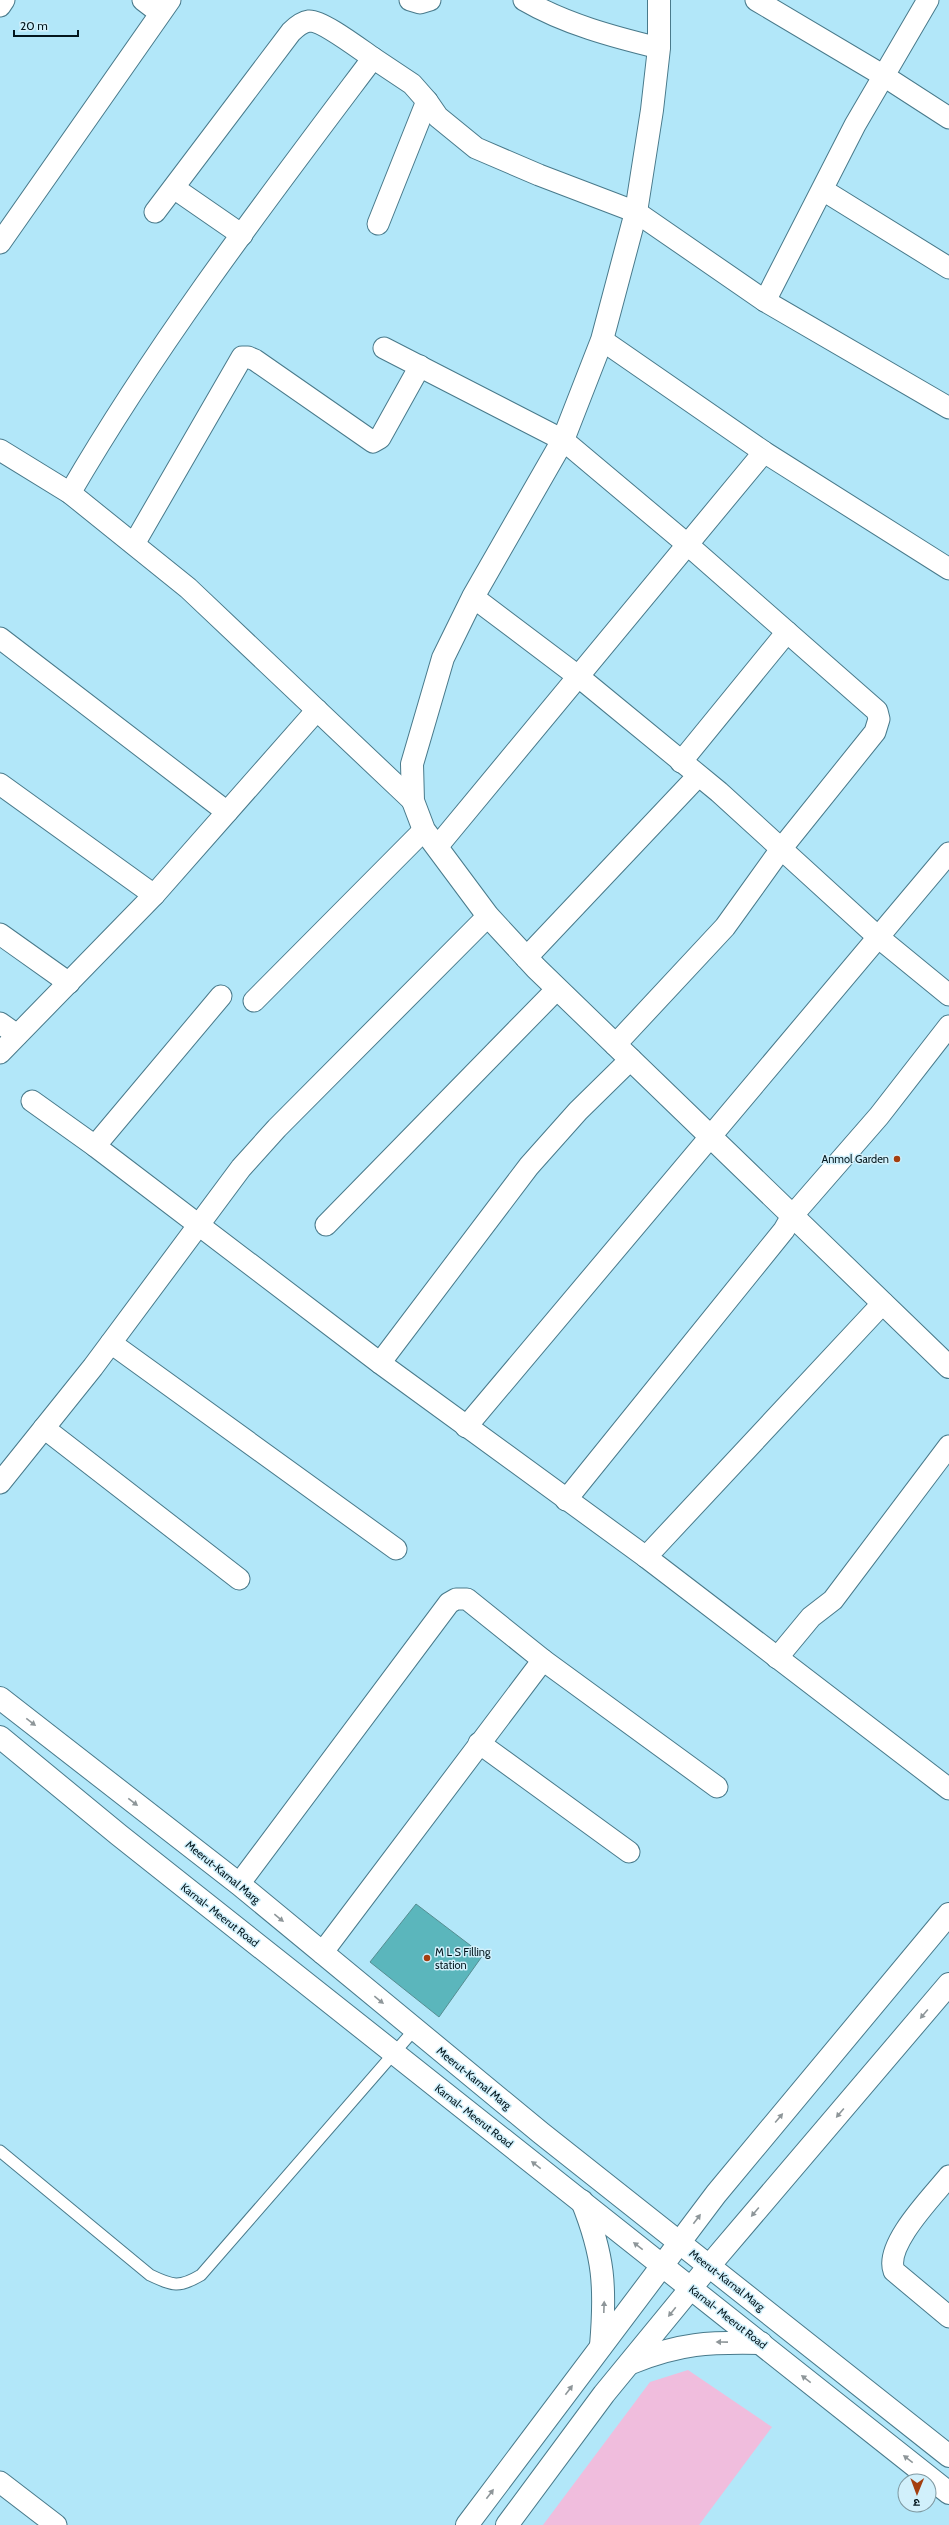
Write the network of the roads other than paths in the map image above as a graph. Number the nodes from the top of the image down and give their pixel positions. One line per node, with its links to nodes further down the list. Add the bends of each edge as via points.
1 (4, 0): 9 (street)
2 (143, 0): 10 (street)
3 (410, 0): 4 (street, via 420,3)
4 (430, 0)
5 (524, 0): 11 (street, via 612,36)
6 (659, 0): 11 (main road)
7 (756, 0): 13 (street)
8 (928, 0): 13 (street)
9 (0, 6)
10 (165, 7): 22 (street)
11 (659, 48): 19 (main road)
12 (373, 58): 14 (street, via 412,84); 16 (street, via 322,25 310,21 300,24 291,32); 21 (street)
13 (884, 76): 15 (street); 17 (street, via 855,125)
14 (427, 101): 19 (street, via 438,117 476,148); 20 (street)
15 (949, 118)
16 (174, 188): 18 (street); 21 (street)
17 (823, 190): 23 (street); 24 (street)
18 (155, 212)
19 (636, 212): 24 (street); 25 (main road)
20 (378, 224)
21 (242, 235): 32 (street, via 154,358)
22 (0, 243)
23 (949, 268)
24 (765, 300): 28 (street)
25 (602, 340): 29 (main road); 31 (street)
26 (384, 348): 27 (street)
27 (420, 366): 29 (street); 33 (street, via 380,438 373,442 256,360 248,356 242,358)
28 (949, 408)
29 (562, 440): 34 (street); 36 (main road)
30 (0, 450): 32 (street)
31 (764, 452): 34 (street); 35 (street)
32 (70, 493): 33 (street)
33 (134, 544): 40 (street, via 232,628)
34 (688, 545): 37 (street); 39 (street)
35 (949, 569)
36 (473, 597): 39 (street); 44 (main road, via 443,658 414,756)
37 (787, 632): 41 (street); 47 (street, via 872,705 878,711 879,719 875,732)
38 (0, 638): 45 (street)
39 (579, 678): 41 (street); 46 (street)
40 (317, 710): 44 (street); 45 (street)
41 (681, 762): 42 (street)
42 (698, 776): 47 (street); 53 (street)
43 (0, 784): 49 (street)
44 (413, 801): 46 (main road)
45 (227, 812): 49 (street)
46 (430, 838): 50 (main road); 58 (street)
47 (781, 849): 52 (street); 62 (street, via 725,927)
48 (949, 853): 52 (street)
49 (154, 895): 54 (street)
50 (488, 916): 53 (main road); 69 (street, via 276,1128 241,1168)
51 (0, 934): 54 (street)
52 (878, 938): 56 (street); 65 (street)
53 (526, 958): 55 (main road)
54 (69, 983): 61 (street)
55 (557, 989): 62 (main road); 68 (street)
56 (949, 995)
57 (221, 996): 66 (street)
58 (254, 1000)
59 (0, 1023): 61 (street)
60 (949, 1026): 67 (street, via 879,1116)
61 (17, 1036): 63 (street)
62 (623, 1052): 65 (main road); 72 (street, via 578,1111 529,1166)
63 (0, 1053)
64 (32, 1101): 66 (street)
65 (710, 1136): 67 (main road); 74 (street)
66 (95, 1146): 69 (street)
67 (792, 1216): 70 (main road); 78 (street, via 784,1230)
68 (326, 1225)
69 (198, 1227): 71 (street); 72 (street)
70 (883, 1303): 73 (main road); 80 (street)
71 (111, 1343): 75 (street); 79 (street)
72 (380, 1363): 74 (street)
73 (949, 1366)
74 (466, 1427): 78 (street)
75 (44, 1428): 77 (street); 81 (street)
76 (949, 1446): 82 (street, via 833,1600 811,1617)
77 (0, 1483)
78 (566, 1500): 80 (street)
79 (396, 1549)
80 (646, 1557): 82 (street)
81 (239, 1579)
82 (777, 1658): 88 (street)
83 (543, 1660): 85 (street); 87 (street); 90 (street, via 467,1599 456,1599 449,1603)
84 (0, 1698): 90 (main road, Meerut-Karnal Marg, one-way to 90)
85 (479, 1743): 89 (street); 92 (street)
86 (3, 1744): 95 (main road, Karnal- Meerut Road)
87 (717, 1787)
88 (949, 1789)
89 (629, 1852)
90 (239, 1884): 92 (main road, Meerut-Karnal Marg, one-way to 92)
91 (949, 1914): 99 (main road, one-way to 91)
92 (322, 1953): 94 (main road, Meerut-Karnal Marg, one-way to 94)
93 (949, 1984): 101 (main road, one-way to 101)
94 (415, 2029): 95 (lane); 99 (main road, Meerut-Karnal Marg)
95 (394, 2053): 96 (lane, via 201,2274 186,2284 169,2284 150,2275); 98 (main road, Karnal- Meerut Road, one-way to 95)
96 (0, 2151)
97 (949, 2176): 103 (street, via 898,2240 892,2262 894,2271)
98 (582, 2201): 100 (main road, Karnal- Meerut Road, one-way to 98); 105 (main road, one-way to 98, via 604,2285 599,2247)
99 (679, 2242): 100 (main road); 101 (main road, Meerut-Karnal Marg)
100 (663, 2265): 102 (main road, Karnal- Meerut Road); 105 (main road)
101 (709, 2266): 102 (main road); 107 (main road, Meerut-Karnal Marg)
102 (692, 2288): 104 (main road, Karnal- Meerut Road); 106 (main road, one-way to 106)
103 (949, 2317)
104 (761, 2343): 106 (main road, one-way to 106, via 710,2342 664,2350); 109 (main road, Karnal- Meerut Road, one-way to 104)
105 (601, 2346): 111 (main road, one-way to 105)
106 (630, 2363): 112 (main road)
107 (949, 2456)
108 (0, 2482): 110 (street)
109 (949, 2493)
110 (50, 2523)
111 (467, 2525)
112 (507, 2525)

